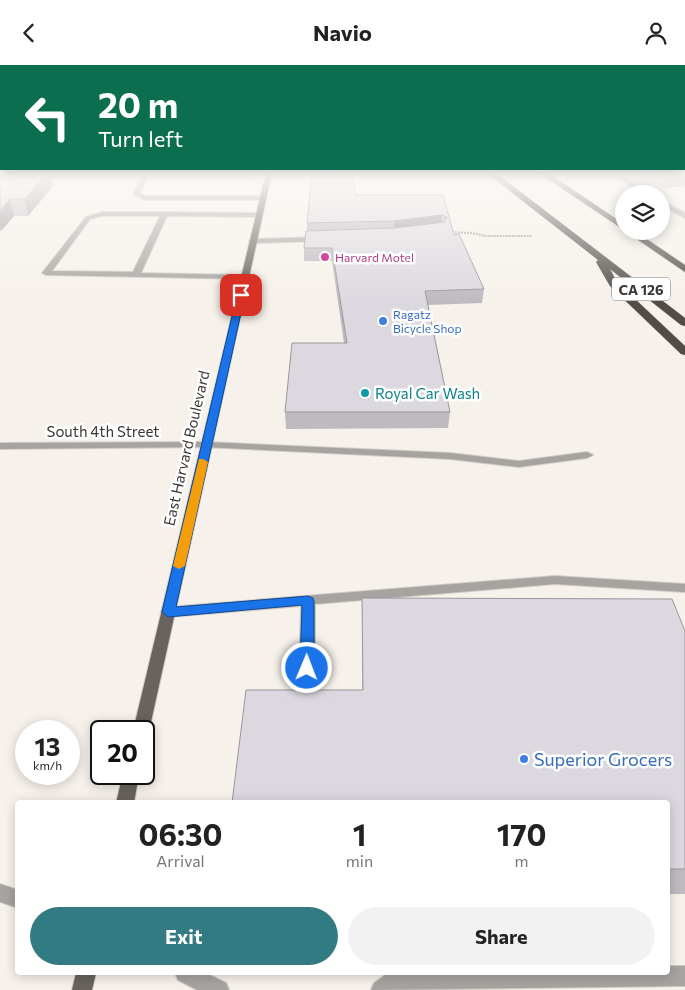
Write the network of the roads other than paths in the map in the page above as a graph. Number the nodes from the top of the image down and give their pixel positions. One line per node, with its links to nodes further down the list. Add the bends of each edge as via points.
1 (94, 216): 10 (street, via 88,218 46,273)
2 (164, 216): 10 (street)
3 (259, 216): 7 (main road, East Harvard Boulevard)
4 (546, 216): 8 (highway, CA 126)
5 (330, 239): 7 (street)
6 (642, 240): 9 (highway, CA 126)
7 (252, 241): 11 (main road, East Harvard Boulevard)
8 (596, 255): 12 (highway, CA 126); 13 (highway, via 613,284)
9 (685, 269)
10 (136, 275): 11 (street)
11 (245, 277): 14 (main road, East Harvard Boulevard)
12 (685, 323)
13 (685, 352)
14 (207, 445): 15 (street, South 4th Street); 16 (street, South 4th Street, via 450,456 519,464); 19 (main road, East Harvard Boulevard)
15 (0, 446)
16 (588, 455)
17 (685, 588): 18 (street, via 555,580)
18 (308, 601): 19 (street); 20 (street)
19 (168, 612): 21 (main road, East Harvard Boulevard)
20 (307, 685)
21 (143, 720)
22 (129, 785): 23 (main road)
23 (126, 800)
24 (0, 893): 25 (street)
25 (15, 898)
26 (86, 975): 30 (main road)
27 (189, 975): 31 (street)
28 (685, 976): 29 (street)
29 (388, 981)
30 (82, 990)
31 (218, 990)

